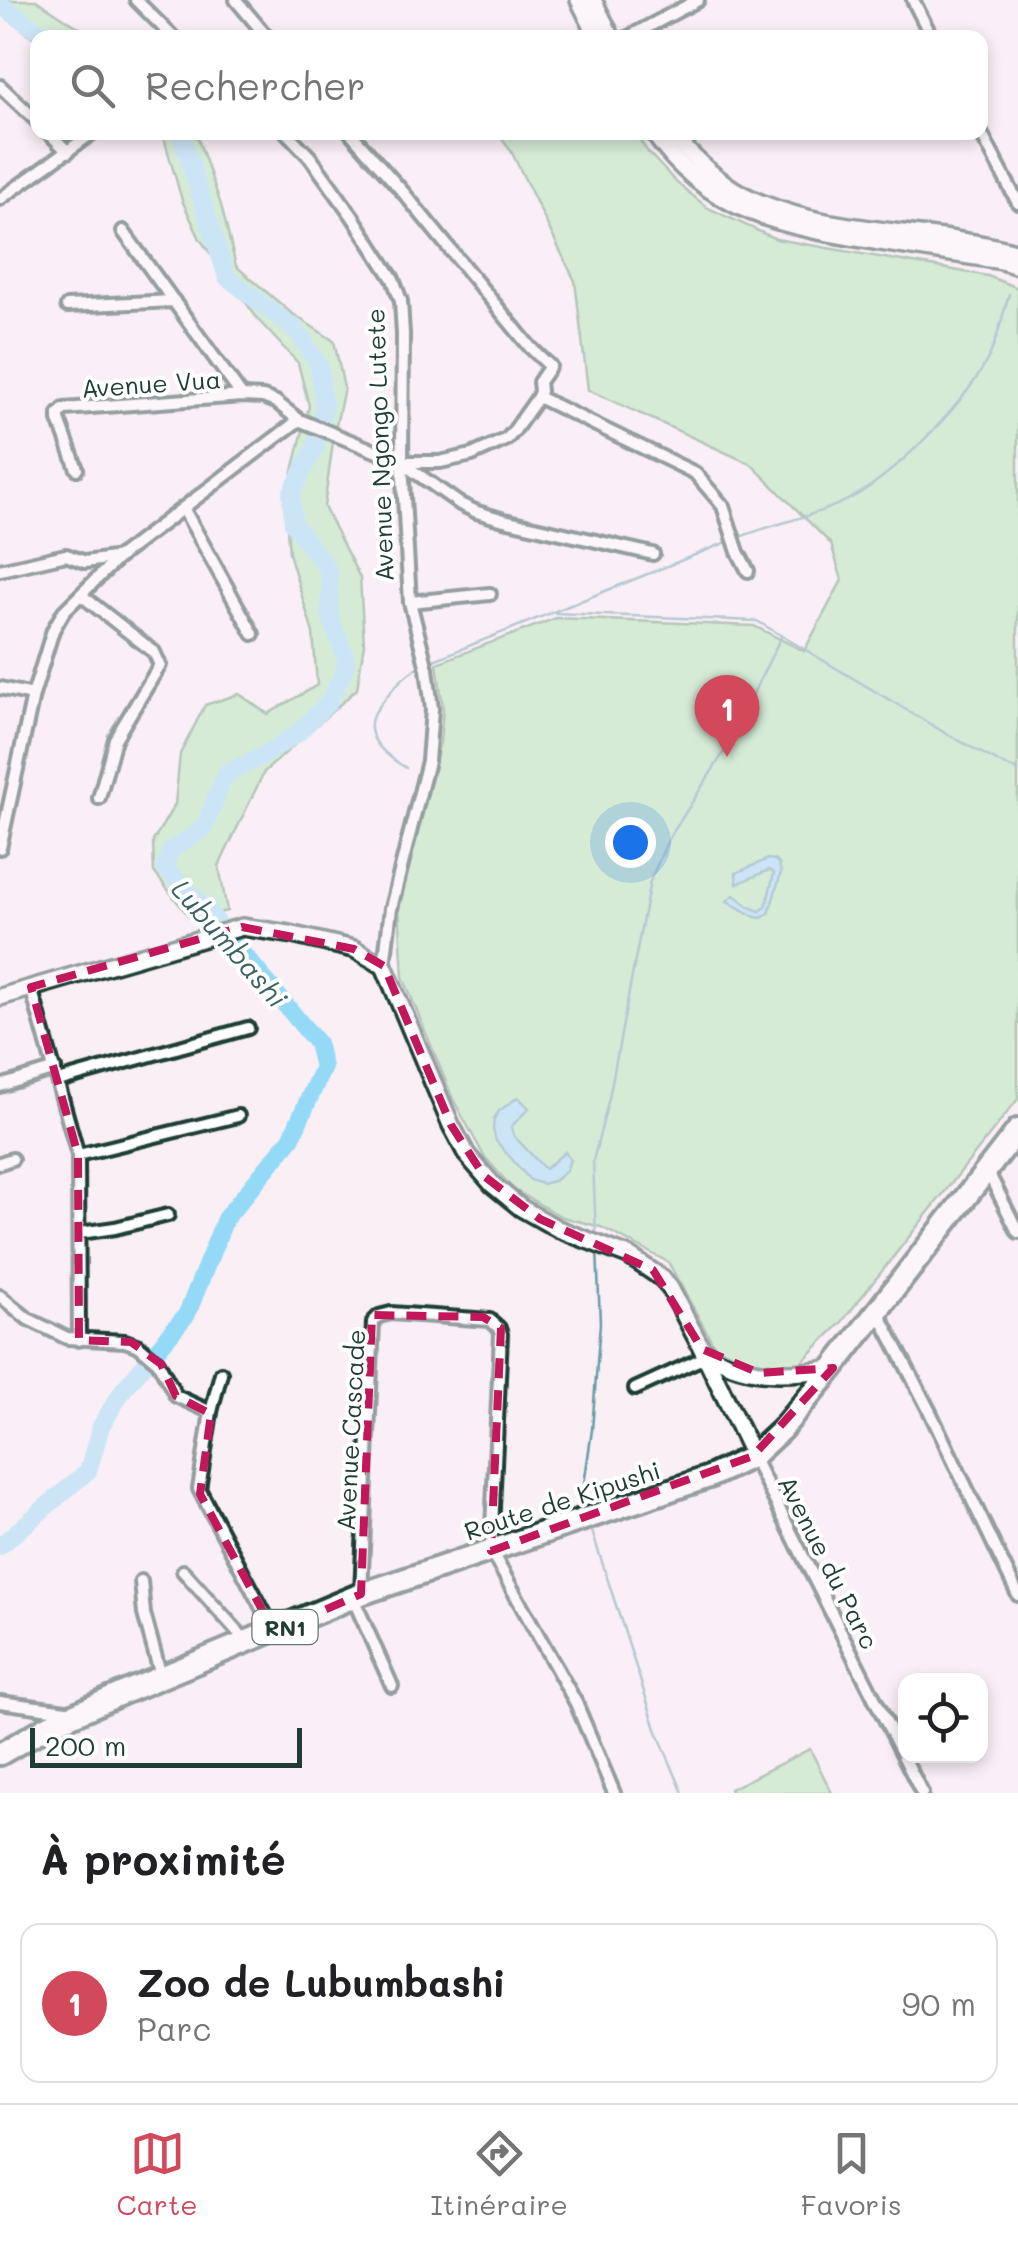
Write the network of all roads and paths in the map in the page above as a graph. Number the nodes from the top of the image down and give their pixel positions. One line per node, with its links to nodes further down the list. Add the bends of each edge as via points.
1 (136, 0): 7 (street)
2 (237, 0): 8 (street)
3 (579, 0): 9 (street)
4 (593, 0): 10 (street)
5 (698, 0): 11 (street)
6 (913, 0): 12 (street)
7 (166, 30)
8 (261, 30)
9 (594, 30)
10 (608, 30)
11 (642, 30)
12 (928, 30)
13 (0, 86): 14 (street)
14 (12, 96): 15 (street); 16 (street)
15 (0, 105)
16 (30, 114)
17 (56, 140): 24 (street)
18 (84, 140): 24 (street)
19 (294, 140): 35 (street, Avenue Ngongo Lutete, via 353,217 401,302)
20 (357, 140): 33 (street, via 550,366)
21 (659, 140): 29 (street, via 712,192 768,219)
22 (677, 140): 28 (street, via 718,179 767,205)
23 (985, 140): 26 (street)
24 (68, 152): 25 (street)
25 (0, 198)
26 (1018, 203)
27 (123, 231): 30 (street)
28 (1018, 253)
29 (1018, 266)
30 (174, 301): 31 (street); 32 (street)
31 (66, 306)
32 (242, 396): 34 (street, Avenue Vua, via 276,402); 36 (street, Avenue Vua, via 64,409 58,420)
33 (538, 397): 35 (street, via 498,444 440,462); 41 (street, via 695,473 723,506)
34 (301, 421): 35 (street, Avenue Vua); 37 (street)
35 (402, 462): 38 (street, via 477,512); 44 (street, Avenue Ngongo Lutete)
36 (76, 469)
37 (183, 508): 39 (street); 45 (street)
38 (653, 554)
39 (120, 556): 40 (street, via 85,562 66,555); 43 (street)
40 (0, 570)
41 (748, 570)
42 (490, 594): 44 (street)
43 (81, 595): 47 (street, via 53,630); 48 (street, via 154,652 160,664 115,739)
44 (410, 602): 50 (street, Avenue Ngongo Lutete, via 432,709 428,761 391,908)
45 (254, 634)
46 (0, 688): 47 (street)
47 (34, 695): 49 (street)
48 (99, 798)
49 (0, 848)
50 (384, 966): 51 (street, via 334,944 232,928); 67 (street, Avenue Ngongo Lutete, via 451,1126 493,1186 558,1229 643,1263 662,1278)
51 (31, 987): 52 (street); 54 (street)
52 (0, 996)
53 (248, 1028): 55 (street)
54 (54, 1069): 55 (street); 56 (street)
55 (58, 1082): 59 (street)
56 (0, 1086)
57 (238, 1116): 59 (street)
58 (1018, 1130): 60 (highway, Route de Kipushi / RN1)
59 (78, 1155): 63 (street)
60 (986, 1169): 62 (street); 65 (highway, Route de Kipushi / RN1)
61 (168, 1215): 63 (street)
62 (1018, 1232)
63 (80, 1233): 66 (street)
64 (0, 1296): 66 (street, via 53,1333)
65 (878, 1310): 68 (highway, Route de Kipushi / RN1); 76 (street)
66 (80, 1340): 71 (street, via 125,1341 144,1349 176,1396)
67 (704, 1353): 68 (street, via 759,1372); 70 (street); 72 (street, Avenue Ngongo Lutete)
68 (833, 1368): 72 (highway, Route de Kipushi / RN1)
69 (221, 1373): 71 (street)
70 (635, 1389)
71 (211, 1412): 78 (street, via 200,1494)
72 (753, 1456): 73 (highway, Route de Kipushi / RN1, via 710,1477); 86 (street, Avenue du Parc)
73 (491, 1550): 77 (highway, Route de Kipushi / RN1); 77 (street, Avenue Cascade, via 498,1328 483,1318 379,1316 372,1326); 85 (street, via 576,1703)
74 (182, 1571): 79 (street)
75 (141, 1581): 80 (street)
76 (1018, 1595)
77 (357, 1596): 78 (highway, Route de Kipushi / RN1); 81 (street)
78 (274, 1632): 79 (highway, Route de Kipushi / RN1)
79 (247, 1643): 80 (highway, Route de Kipushi / RN1)
80 (162, 1677): 83 (highway, Route de Kipushi / RN1)
81 (392, 1686)
82 (0, 1702): 83 (street)
83 (80, 1712): 84 (highway, Route de Kipushi / RN1)
84 (0, 1754)
85 (614, 1793)
86 (922, 1793)

